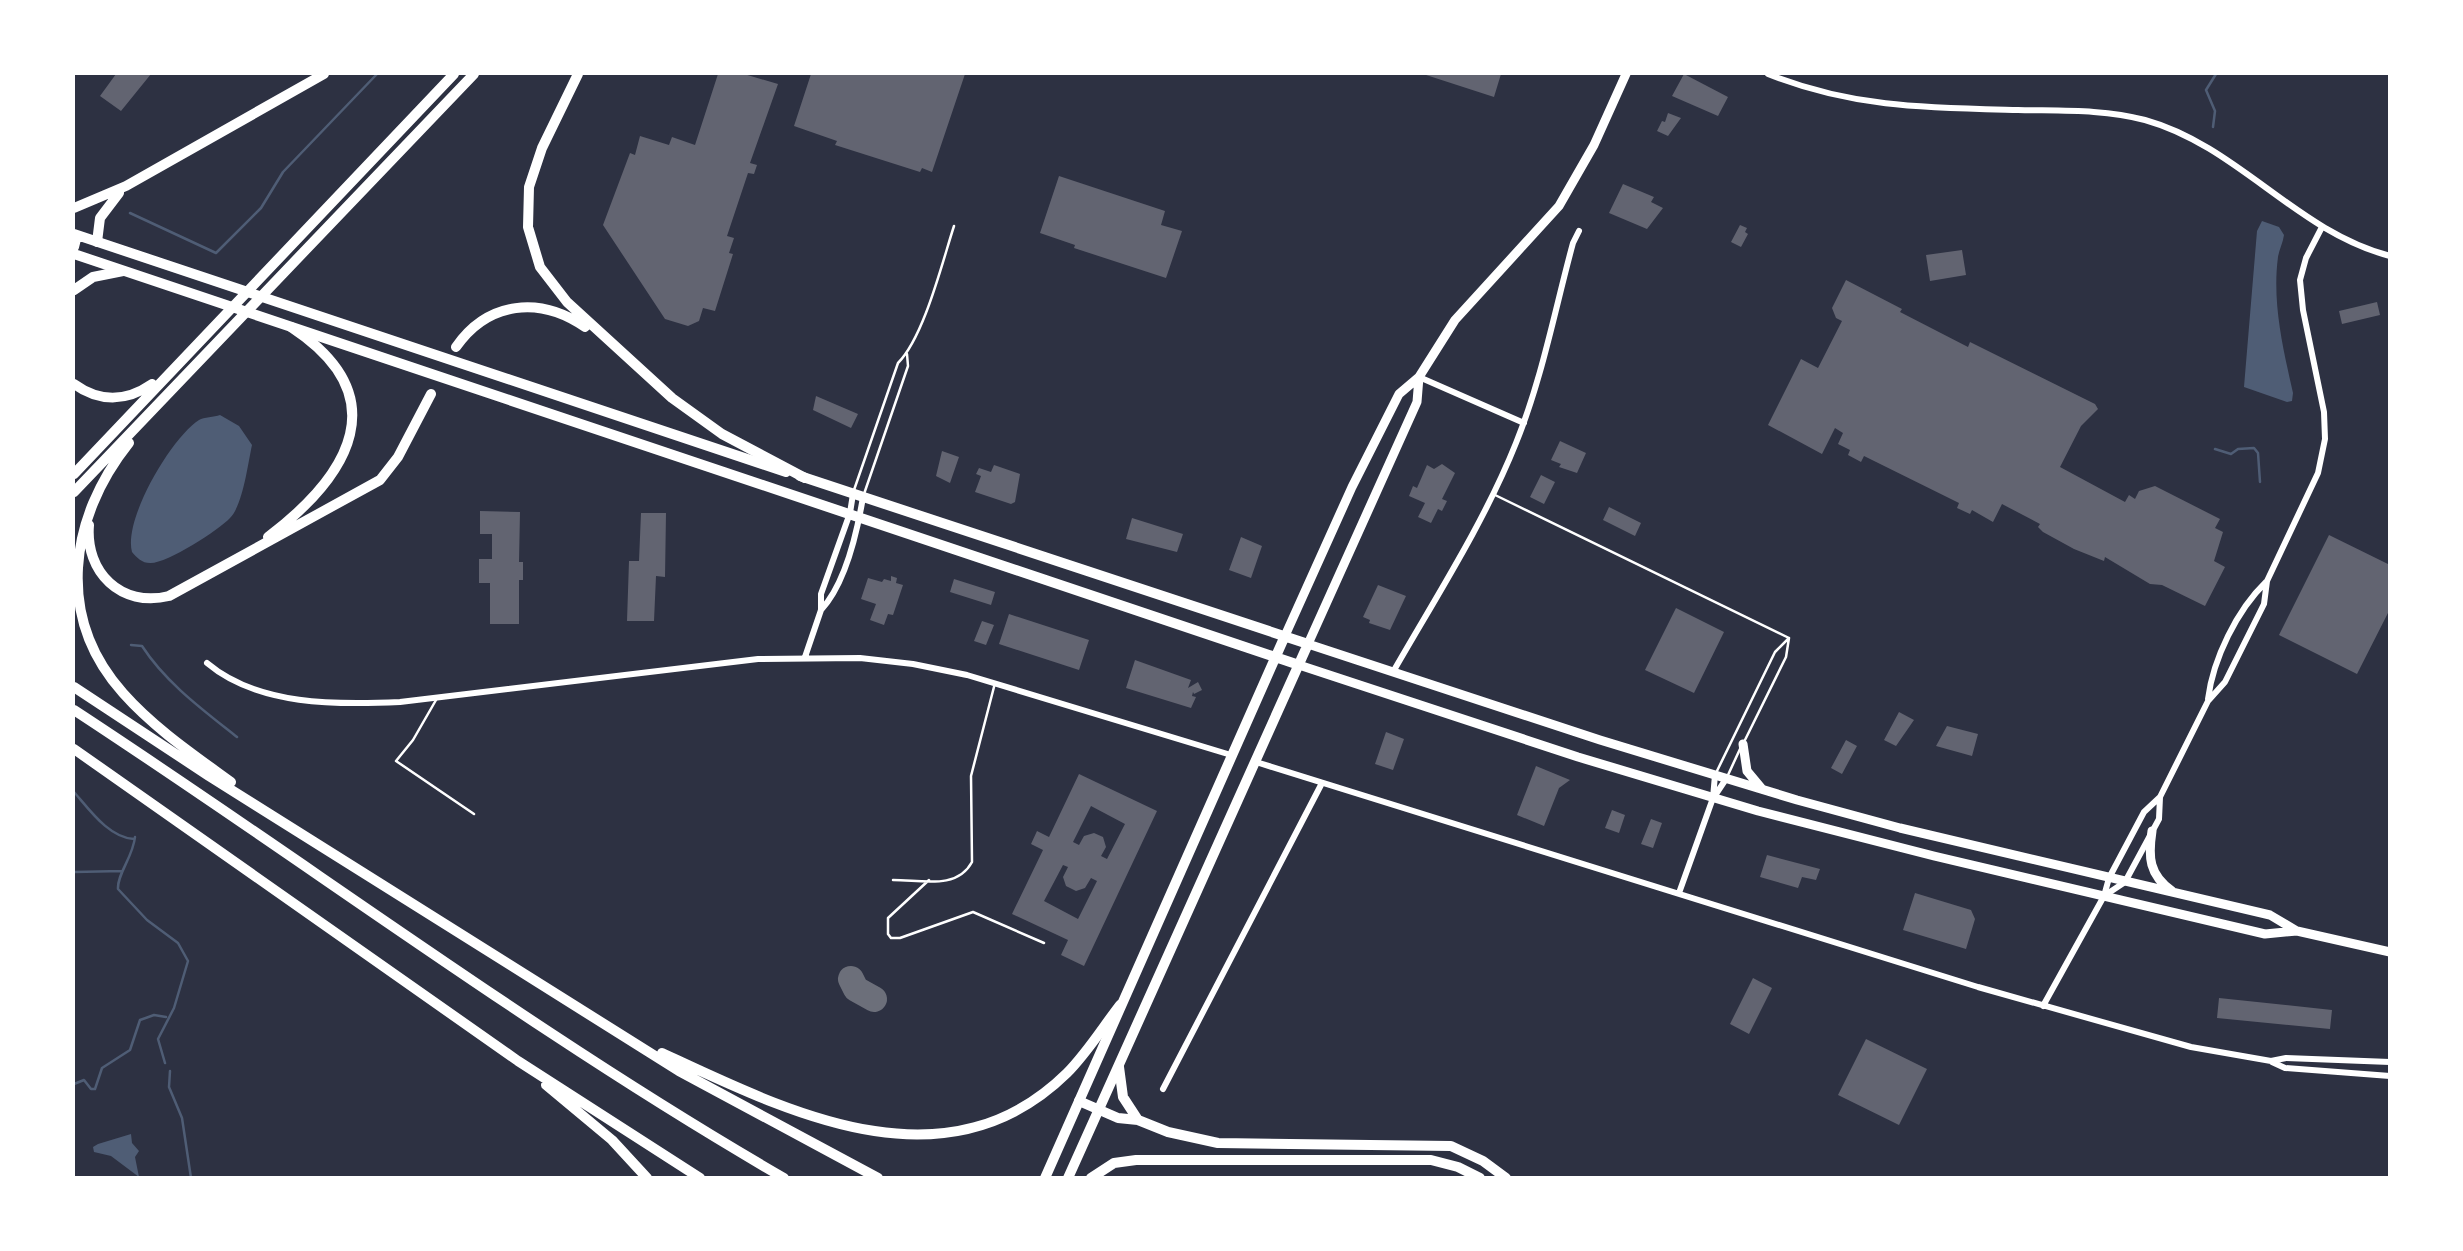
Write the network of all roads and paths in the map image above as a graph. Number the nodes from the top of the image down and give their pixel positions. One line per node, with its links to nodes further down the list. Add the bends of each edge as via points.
1 (324, 74): 7 (highway)
2 (454, 74): 24 (highway)
3 (474, 74): 28 (highway)
4 (578, 74): 21 (highway, via 534,167 527,216 532,247 546,276)
5 (1626, 74): 25 (main road, via 1590,153 1559,206 1455,320)
6 (1768, 74): 10 (street, via 1830,95 1887,106 2087,111 2148,121 2216,151)
7 (126, 186): 8 (highway); 13 (highway, via 103,213)
8 (74, 208)
9 (954, 226): 23 (lane)
10 (2322, 227): 16 (street); 38 (street, via 2303,265 2300,289 2322,398 2323,451 2310,494)
11 (1579, 231): 29 (street)
12 (75, 235): 13 (highway); 14 (highway)
13 (97, 242): 17 (highway); 31 (highway)
14 (74, 247)
15 (74, 254): 17 (highway)
16 (2389, 256)
17 (98, 262): 18 (highway)
18 (123, 271): 19 (highway, via 93,277); 20 (highway)
19 (74, 290)
20 (291, 327): 36 (highway); 37 (highway, via 317,345 341,372 352,406 351,433 341,457 308,500)
21 (607, 342): 22 (highway, via 564,314 528,306 486,318); 31 (highway, via 705,422)
22 (456, 347)
23 (907, 354): 34 (lane, via 908,366); 34 (lane, via 898,363)
24 (170, 369): 26 (highway, via 146,388 121,398 96,396); 30 (highway)
25 (1419, 377): 29 (street); 40 (main road, via 1399,394); 42 (main road, via 1417,402)
26 (74, 384)
27 (431, 394): 37 (highway, via 398,457 380,480)
28 (152, 413): 32 (highway); 35 (highway, via 110,468)
29 (1524, 423): 33 (street)
30 (74, 474)
31 (805, 478): 34 (highway)
32 (74, 492)
33 (1493, 494): 41 (lane); 47 (street)
34 (858, 496): 36 (street); 40 (highway)
35 (91, 508): 37 (highway, via 92,558 104,578 125,594 151,599 169,596); 64 (highway, via 80,536 77,572 86,630 103,666 122,692 171,738)
36 (855, 515): 39 (street, via 821,594); 39 (street, via 832,598); 44 (highway)
37 (234, 561)
38 (2267, 580): 51 (street, via 2264,604 2225,682); 51 (street, via 2250,597 2221,655 2211,676)
39 (821, 610): 43 (street)
40 (1284, 638): 42 (highway); 44 (highway)
41 (1789, 638): 53 (lane, via 1786,657); 57 (lane, via 1775,652)
42 (1308, 644): 46 (highway); 47 (main road)
43 (804, 657): 48 (street, via 913,664); 50 (street)
44 (1275, 658): 46 (highway); 55 (highway)
45 (207, 663): 50 (street, via 237,684 300,698 359,703)
46 (1299, 665): 56 (highway); 62 (main road)
47 (1393, 672): 57 (main road)
48 (995, 683): 55 (street); 68 (lane, via 971,776 972,862 955,880)
49 (74, 687): 64 (highway)
50 (437, 697): 63 (lane, via 396,761)
51 (2208, 701): 61 (street)
52 (74, 710): 90 (highway, via 576,1051)
53 (1743, 744): 58 (lane); 60 (main road, via 1747,771)
54 (74, 749): 79 (highway)
55 (1231, 755): 76 (highway)
56 (1256, 762): 59 (street); 82 (highway)
57 (1715, 775): 58 (main road); 62 (street)
58 (1726, 779): 60 (main road); 62 (street)
59 (1322, 783): 70 (street); 84 (street)
60 (1763, 790): 66 (main road)
61 (2160, 797): 65 (street); 66 (street, via 2144,812)
62 (1713, 798): 70 (street); 72 (main road)
63 (474, 814)
64 (282, 820): 78 (highway)
65 (2152, 831): 69 (street); 71 (main road, via 2149,855 2153,871)
66 (2109, 878): 69 (main road); 72 (street)
67 (893, 880): 68 (lane)
68 (929, 880): 74 (lane, via 891,914 891,938 973,912)
69 (2126, 882): 71 (main road); 72 (street)
70 (1679, 894): 77 (street)
71 (2176, 894): 73 (main road, via 2270,915)
72 (2104, 897): 73 (main road, via 2266,934); 77 (street)
73 (2297, 931): 75 (main road)
74 (1044, 943)
75 (2389, 952)
76 (1119, 1005): 78 (highway, via 1068,1071 1040,1094 985,1122 938,1134 884,1135 816,1118); 85 (highway)
77 (2043, 1006): 80 (street, via 2191,1048)
78 (624, 1036): 91 (highway, via 724,1096)
79 (517, 1061): 88 (highway, via 612,1140); 89 (highway)
80 (2271, 1061): 81 (street); 83 (street, via 2285,1068)
81 (2389, 1062)
82 (1119, 1067): 86 (highway); 87 (highway, via 1124,1097)
83 (2389, 1076)
84 (1163, 1089)
85 (1079, 1101): 86 (highway); 92 (highway)
86 (1098, 1111): 87 (highway); 93 (highway)
87 (1138, 1120): 96 (highway, via 1218,1143 1451,1146)
88 (647, 1178)
89 (701, 1178)
90 (783, 1178)
91 (878, 1178)
92 (1045, 1178)
93 (1068, 1178)
94 (1091, 1178): 95 (highway, via 1114,1163 1136,1160 1269,1158 1431,1160)
95 (1480, 1178)
96 (1506, 1178)

